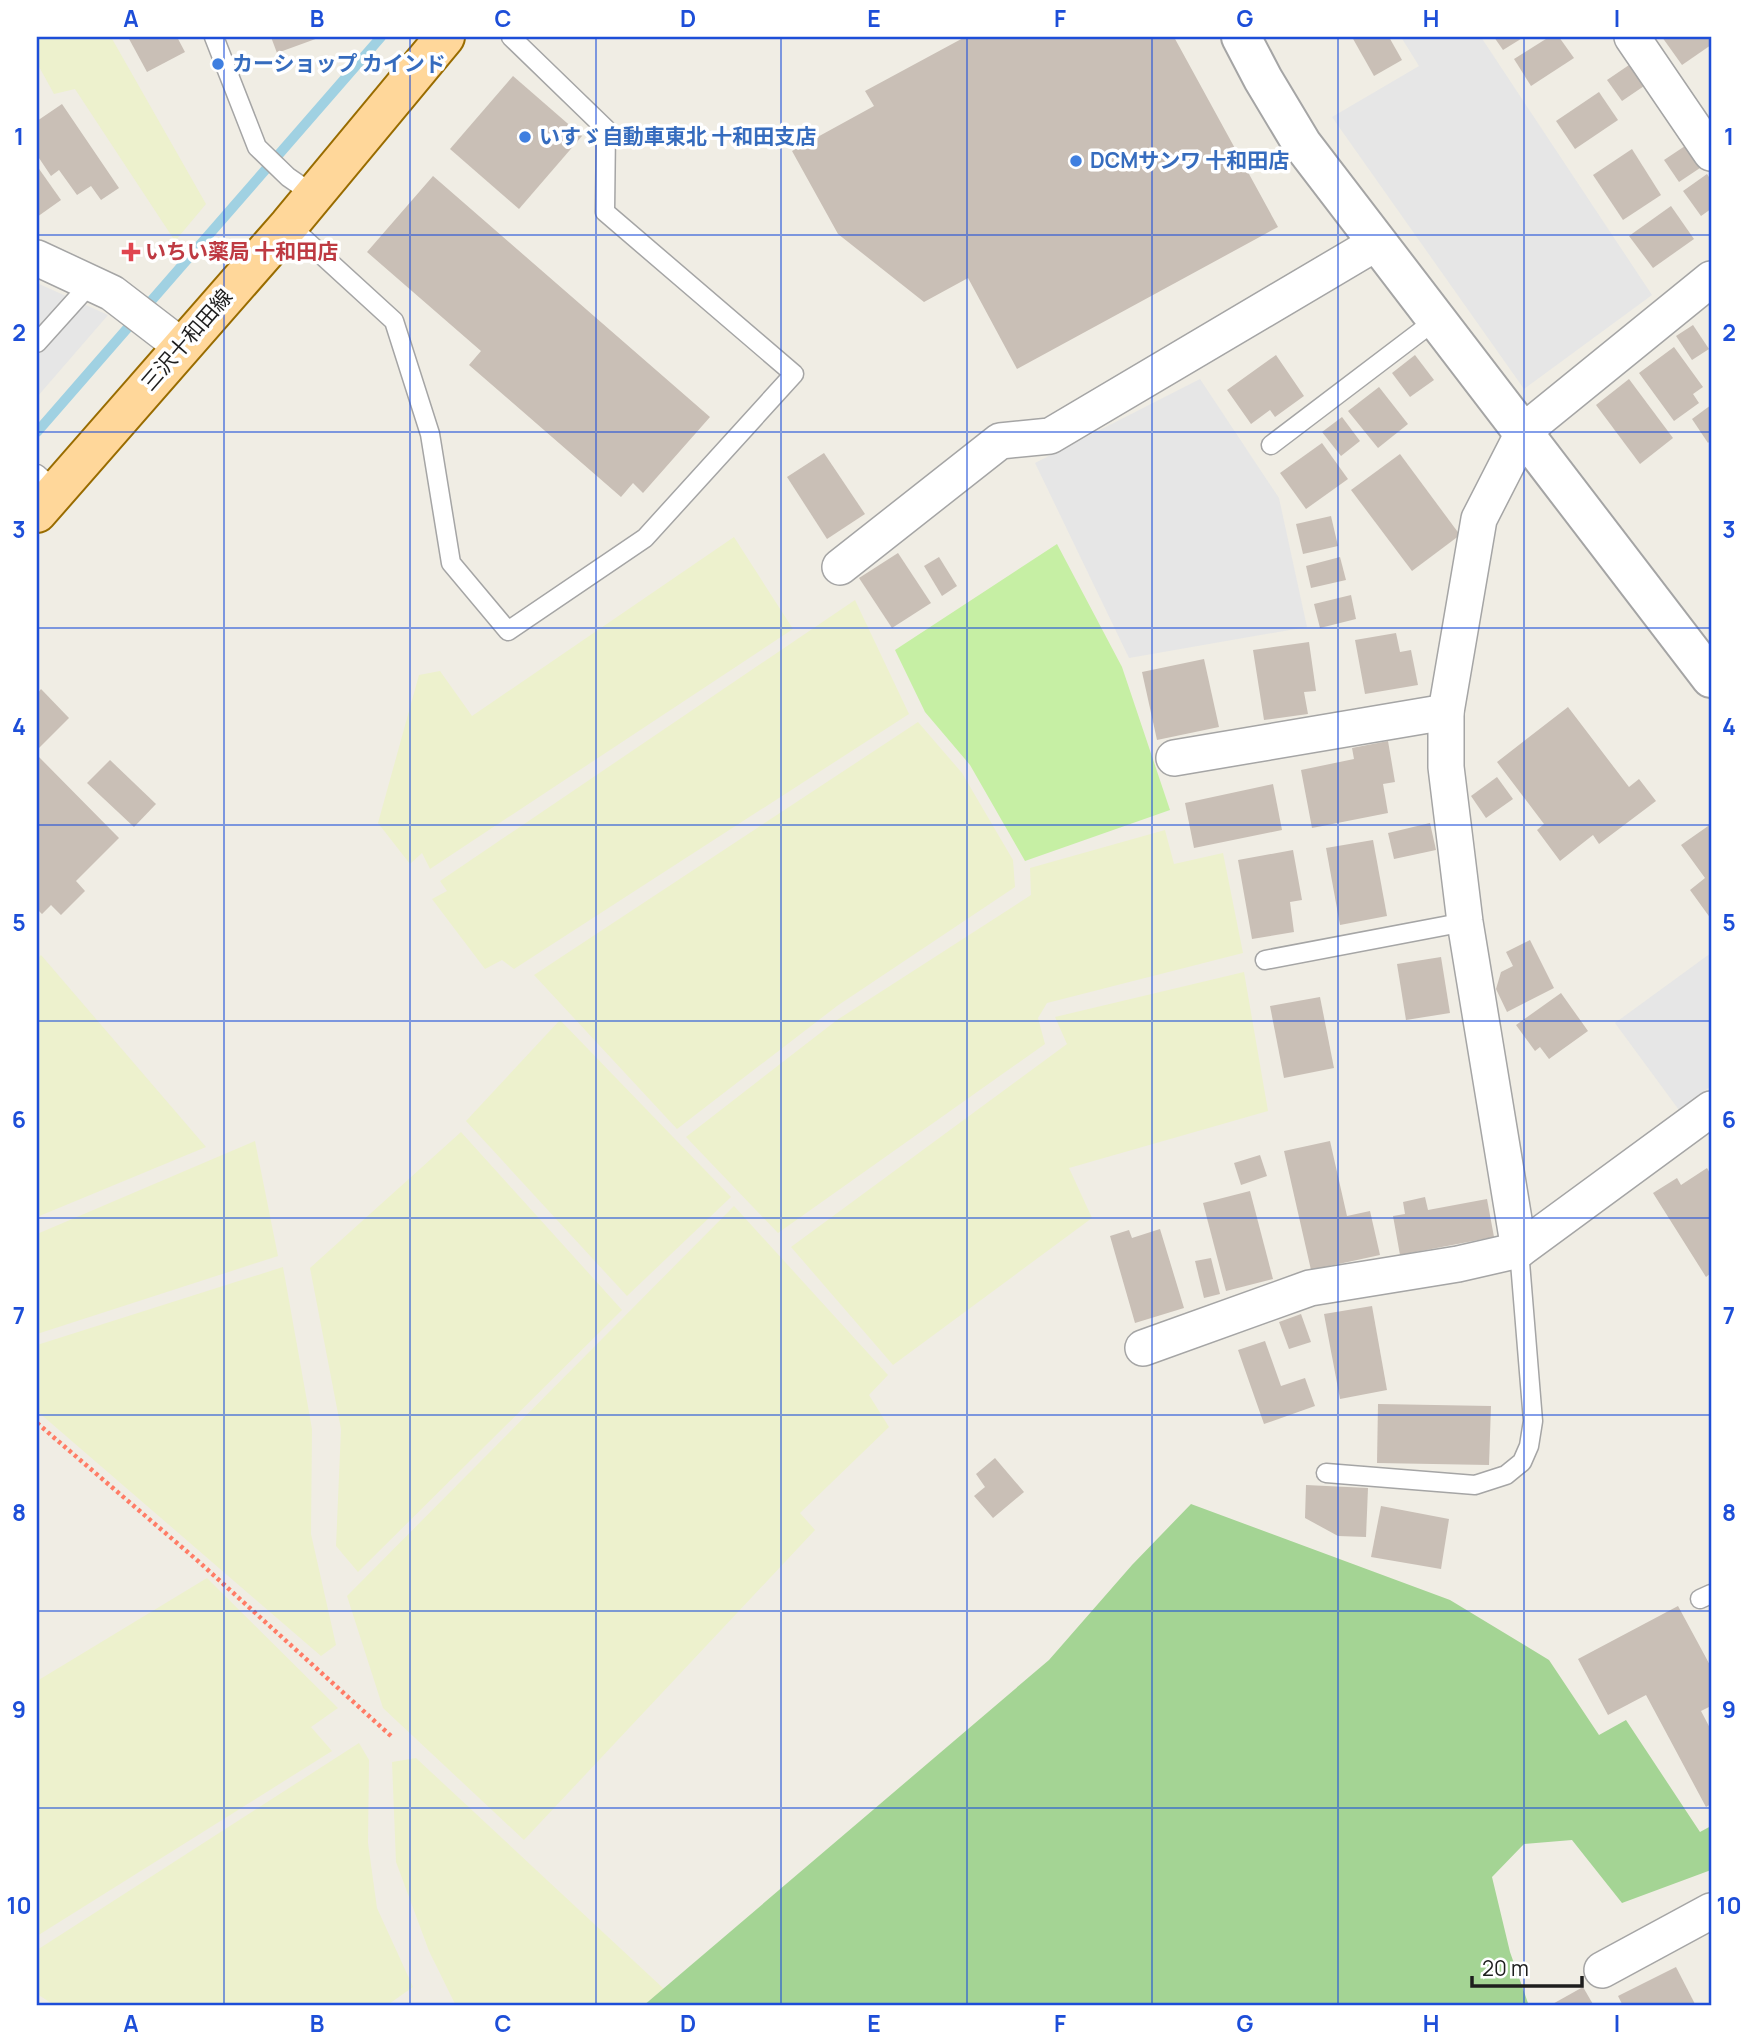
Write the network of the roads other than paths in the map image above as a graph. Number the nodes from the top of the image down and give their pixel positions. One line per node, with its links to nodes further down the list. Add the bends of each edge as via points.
1 (214, 37): 7 (lane, via 257,147)
2 (445, 37): 7 (main road, 三沢十和田線)
3 (511, 37): 8 (lane, via 606,129 606,212 794,374 645,538 508,631 451,563 430,434 394,321)
4 (1241, 37): 9 (street, via 1302,144)
5 (1632, 37): 6 (street)
6 (1711, 153)
7 (313, 195): 8 (main road, 三沢十和田線)
8 (289, 225): 15 (main road, 三沢十和田線)
9 (1378, 242): 13 (street); 19 (street, via 1050,436 1000,441)
10 (37, 258): 12 (street)
11 (1711, 279): 16 (street)
12 (91, 283): 14 (lane); 15 (street, via 113,293)
13 (1437, 319): 16 (street); 17 (lane)
14 (37, 343)
15 (181, 346): 18 (main road, 三沢十和田線)
16 (1524, 431): 20 (street); 21 (street, via 1479,519)
17 (1271, 445)
18 (43, 493)
19 (840, 566)
20 (1711, 678)
21 (1446, 712): 22 (street); 23 (street, via 1447,767)
22 (1174, 758)
23 (1465, 922): 24 (lane); 26 (street)
24 (1265, 960)
25 (1711, 1109): 26 (street)
26 (1519, 1250): 27 (street, via 1310,1288); 28 (lane, via 1533,1420 1521,1462 1506,1475 1475,1485)
27 (1143, 1348)
28 (1326, 1473)
29 (1711, 1911): 30 (street)
30 (1602, 1970)

